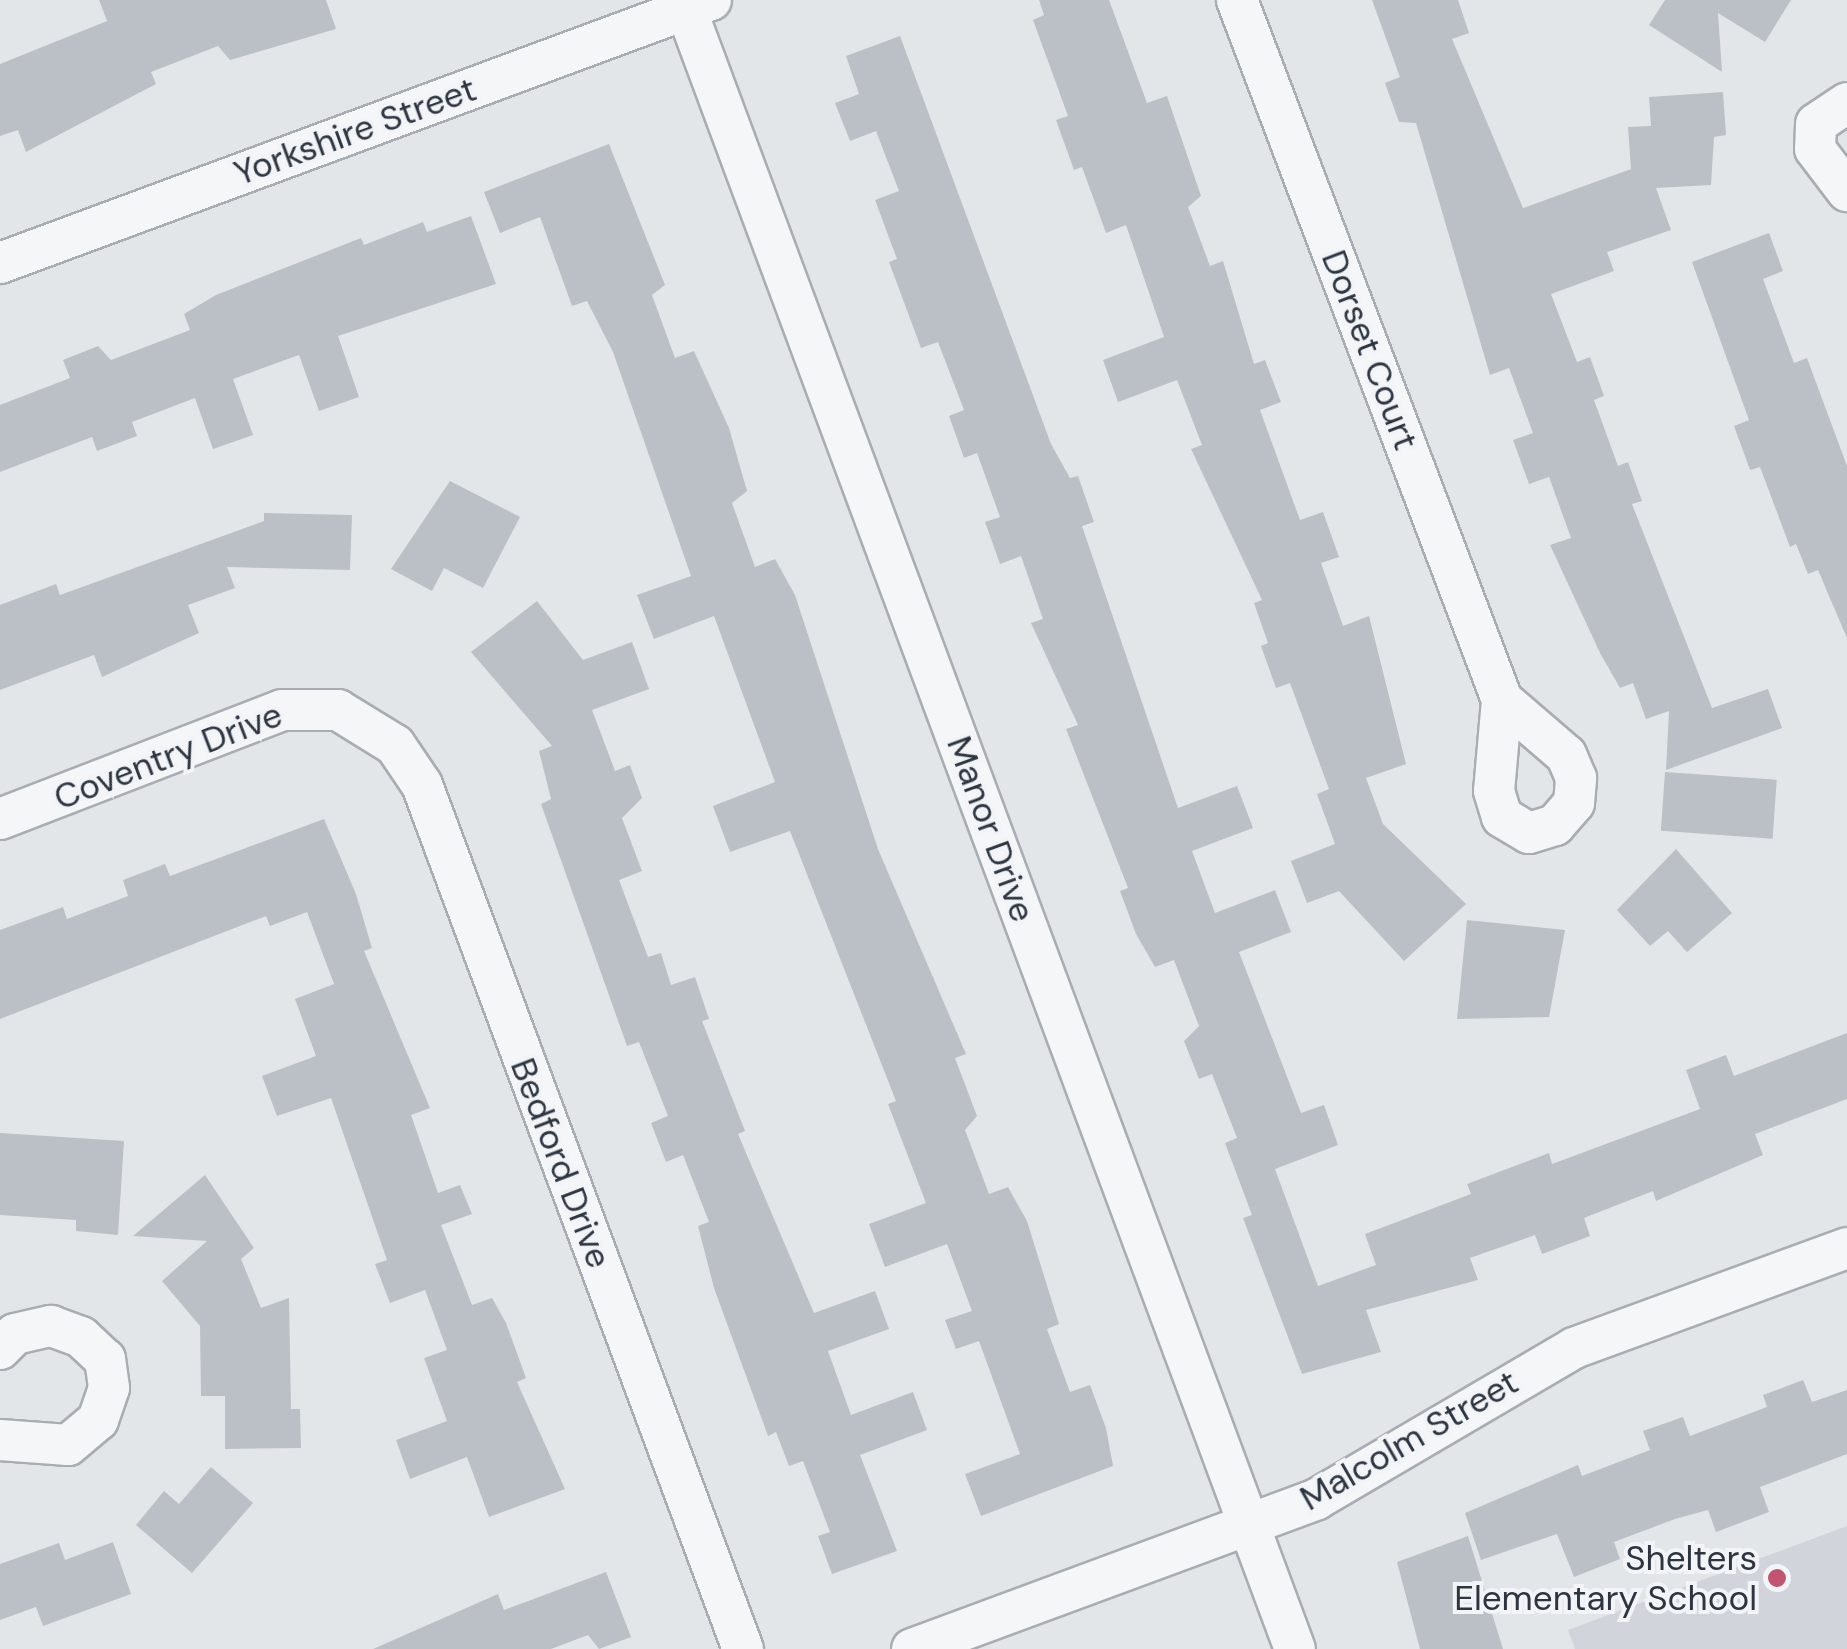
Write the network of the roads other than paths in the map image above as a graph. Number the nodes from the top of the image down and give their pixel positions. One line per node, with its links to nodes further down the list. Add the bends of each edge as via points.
1 (1237, 0): 6 (street, Dorset Court)
2 (698, 4): 5 (street, Yorkshire Street); 12 (street, Manor Drive)
3 (1847, 103): 4 (street, via 1816,124 1815,149)
4 (1847, 191)
5 (0, 264)
6 (1502, 700)
7 (338, 710): 8 (street, Coventry Drive, via 282,710); 13 (street, Bedford Drive, via 378,729 422,785)
8 (0, 819)
9 (1847, 1248): 12 (street, Malcolm Street, via 1574,1348 1316,1498)
10 (0, 1349): 11 (street, via 15,1334 52,1326 104,1359 109,1388 98,1420 68,1445)
11 (0, 1440)
12 (1250, 1525): 14 (street, Malcolm Street); 15 (street, Manor Drive)
13 (743, 1649)
14 (912, 1649)
15 (1295, 1649)

